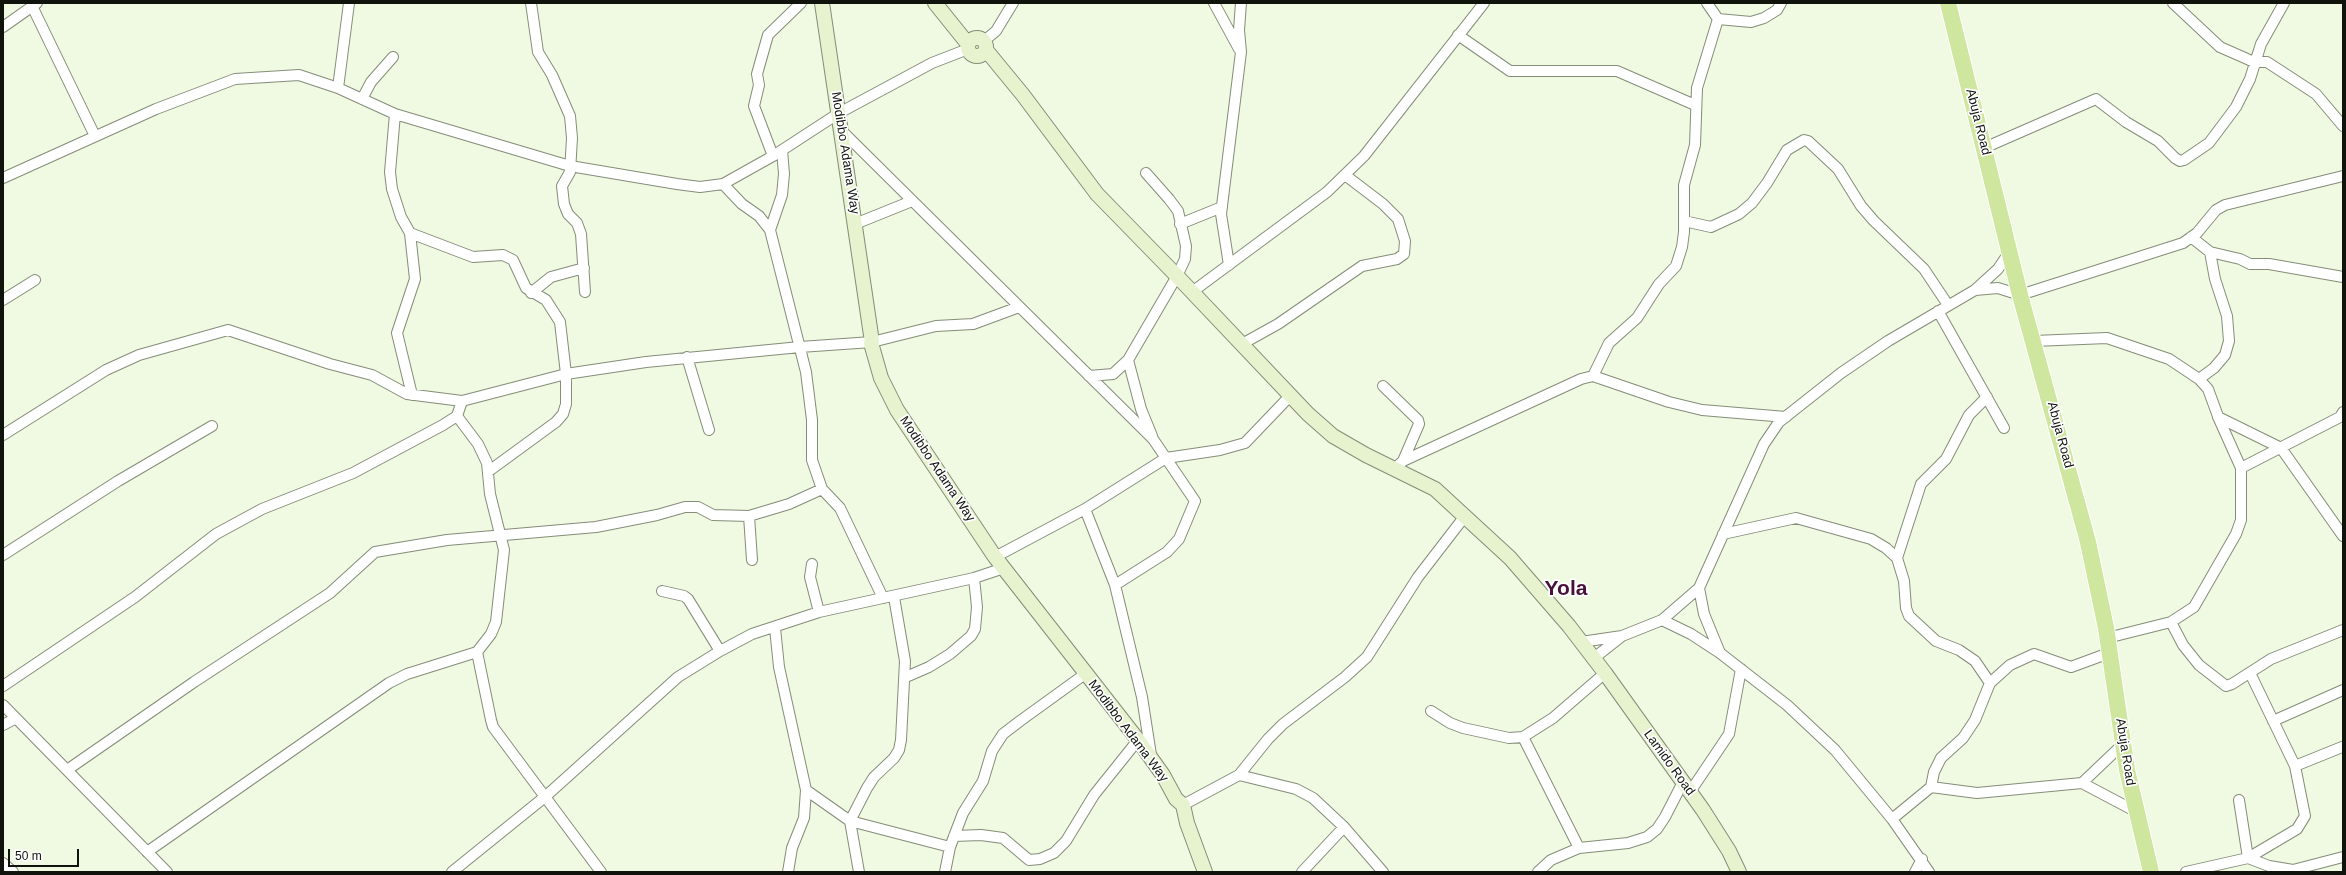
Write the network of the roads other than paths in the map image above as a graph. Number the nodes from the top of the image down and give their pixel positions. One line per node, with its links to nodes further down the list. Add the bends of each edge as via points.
1 (349, 3): 23 (street)
2 (531, 3): 34 (street, via 538,52 552,75 570,116)
3 (802, 3): 33 (street, via 768,35 757,74 759,85 754,106)
4 (822, 3): 26 (main road, Modibbo Adama Way)
5 (935, 3): 19 (main road)
6 (1013, 3): 19 (street, via 996,31)
7 (1214, 3): 20 (street)
8 (1241, 3): 20 (street)
9 (1484, 3): 18 (street)
10 (1708, 3): 16 (street)
11 (1781, 3): 16 (street, via 1777,10 1751,22)
12 (1948, 3): 31 (main road, Abuja Road)
13 (2173, 3): 22 (street, via 2220,47)
14 (2284, 3): 22 (street)
15 (35, 5): 17 (street); 30 (street)
16 (1718, 19): 25 (street, via 1697,88)
17 (3, 27)
18 (1458, 35): 25 (street, via 1510,71 1617,71); 36 (street, via 1364,156)
19 (977, 46): 26 (street, via 932,63); 52 (main road, Lamido Road, via 1002,69 1097,194)
20 (1241, 52): 41 (street)
21 (394, 57): 24 (street, via 371,82)
22 (2254, 62): 28 (street, via 2267,62 2296,79 2316,94); 31 (street, via 2250,79 2236,107 2209,143 2184,160 2175,158 2158,141 2126,122 2096,99)
23 (338, 88): 24 (street); 30 (street, via 299,75 235,79 156,109)
24 (362, 99): 27 (street)
25 (1695, 105): 42 (street, via 1695,145 1684,185)
26 (839, 113): 29 (main road, Modibbo Adama Way); 32 (street)
27 (395, 114): 34 (street); 46 (street, via 390,172 392,189 401,217)
28 (2343, 126)
29 (840, 129): 40 (street); 43 (main road, Modibbo Adama Way)
30 (95, 136): 38 (street)
31 (1984, 148): 48 (main road, Abuja Road)
32 (782, 150): 33 (street); 45 (street, via 782,195)
33 (772, 156): 39 (street)
34 (570, 166): 39 (street, via 700,187); 51 (street, via 570,172 562,186 564,204 581,234)
35 (1146, 173): 44 (street, via 1178,211)
36 (1344, 175): 50 (street, via 1327,192); 66 (street, via 1383,204 1398,220 1405,241 1404,254 1397,259 1362,266 1278,324)
37 (2343, 176): 47 (street, via 2225,205 2216,210 2197,234)
38 (3, 178)
39 (723, 184): 45 (street, via 742,204 759,216)
40 (912, 201): 43 (street); 62 (street)
41 (1222, 207): 44 (street); 50 (street)
42 (1684, 221): 61 (street, via 1711,227 1739,214 1752,203 1787,150 1804,140 1808,141 1838,169 1861,206 1874,221 1924,269); 72 (street, via 1682,247 1676,266 1659,284 1637,318 1609,343)
43 (855, 224): 65 (main road, Modibbo Adama Way)
44 (1180, 224): 52 (street, via 1186,246 1185,259)
45 (770, 230): 67 (street)
46 (410, 233): 58 (street, via 473,257 503,255 512,260); 75 (street, via 415,279 397,332)
47 (2191, 237): 49 (street); 59 (street, via 2183,243)
48 (2010, 251): 55 (street, via 1998,269); 59 (main road, Abuja Road)
49 (2210, 252): 53 (street, via 2250,264 2270,264); 73 (street, via 2226,316 2229,341 2225,355 2214,368)
50 (1229, 265): 57 (street)
51 (584, 268): 56 (street); 58 (street, via 551,277)
52 (1177, 276): 57 (main road, Lamido Road); 69 (street)
53 (2343, 277)
54 (35, 280): 60 (street)
55 (1975, 290): 59 (street, via 1998,288); 61 (street)
56 (585, 292)
57 (1192, 292): 66 (main road, Lamido Road)
58 (531, 293): 70 (street, via 546,300 560,322)
59 (2020, 295): 64 (main road, Abuja Road)
60 (3, 300)
61 (1948, 305): 63 (street)
62 (1019, 307): 65 (street, via 973,324 936,326); 71 (street)
63 (1938, 311): 77 (street); 81 (street, via 1841,373)
64 (2034, 341): 73 (street, via 2107,338 2169,359); 120 (main road, Abuja Road, via 2088,542)
65 (872, 342): 67 (street); 102 (main road, Modibbo Adama Way, via 881,378 897,410)
66 (1242, 344): 76 (main road, Lamido Road)
67 (800, 346): 68 (street); 93 (street, via 810,400 812,460)
68 (687, 357): 70 (street); 85 (street)
69 (1128, 360): 71 (street, via 1114,374); 87 (street, via 1141,409)
70 (566, 374): 78 (street); 92 (street, via 566,404 563,414 556,422)
71 (1089, 376): 87 (street)
72 (1593, 376): 81 (street, via 1669,402 1702,410); 90 (street, via 1581,379)
73 (2199, 379): 82 (street, via 2208,389)
74 (1384, 386): 90 (street, via 1419,424)
75 (412, 395): 78 (street); 86 (street, via 372,375 330,364 228,330 139,356 106,370)
76 (1290, 396): 89 (street, via 1245,443 1220,450); 90 (main road, Lamido Road, via 1333,436)
77 (1987, 397): 84 (street); 103 (street, via 1969,415 1946,459 1921,484)
78 (462, 401): 79 (street)
79 (458, 416): 92 (street, via 478,444); 131 (street, via 353,473 245,517 216,534 135,597)
80 (2342, 416): 88 (street)
81 (1786, 417): 98 (street, via 1764,444)
82 (2218, 417): 88 (street); 91 (street)
83 (212, 426): 101 (street, via 112,485)
84 (2004, 428)
85 (709, 430)
86 (3, 435)
87 (1153, 439): 89 (street)
88 (2281, 448): 91 (street); 97 (street)
89 (1166, 458): 94 (street); 108 (street, via 1195,501 1192,512 1179,538 1167,552)
90 (1398, 465): 96 (main road, Lamido Road, via 1435,489)
91 (2241, 468): 115 (street, via 2241,520 2236,534 2194,607)
92 (489, 471): 100 (street, via 490,494)
93 (822, 489): 95 (street, via 788,504); 112 (street, via 840,508)
94 (1085, 509): 102 (street); 108 (street)
95 (749, 516): 100 (street, via 713,515 693,506 657,516 596,527); 104 (street)
96 (1465, 516): 119 (main road, Lamido Road, via 1510,558); 145 (street, via 1418,577 1368,656 1345,677 1283,724)
97 (2339, 522): 99 (street)
98 (1723, 534): 103 (street, via 1796,518 1871,539); 109 (street)
99 (2343, 536)
100 (501, 537): 122 (street, via 504,550 496,622 491,634); 144 (street, via 447,540 375,552 330,593 194,682)
101 (3, 556)
102 (995, 557): 106 (main road, Modibbo Adama Way)
103 (1897, 558): 130 (street, via 1904,581 1909,616 1936,641 1960,650 1975,661)
104 (752, 560)
105 (812, 564): 113 (street, via 810,577)
106 (1004, 568): 107 (street); 128 (main road, Modibbo Adama Way)
107 (974, 578): 111 (street); 129 (street, via 977,608 975,629 971,636 950,654)
108 (1115, 585): 142 (street, via 1142,697)
109 (1699, 588): 114 (street); 123 (street, via 1704,614)
110 (662, 591): 121 (street, via 688,599)
111 (894, 597): 112 (street); 129 (street)
112 (883, 598): 113 (street)
113 (819, 612): 116 (street)
114 (1662, 620): 118 (street); 123 (street)
115 (2171, 622): 120 (street); 127 (street, via 2183,645 2199,665 2222,684 2232,684)
116 (775, 628): 121 (street, via 752,634); 149 (street, via 779,667)
117 (2342, 632): 127 (street, via 2271,659)
118 (1622, 636): 119 (street); 124 (street)
119 (1581, 642): 124 (main road, Lamido Road)
120 (2108, 646): 130 (street, via 2071,667 2034,654 2017,661); 140 (main road, Abuja Road)
121 (720, 650): 150 (street, via 678,677)
122 (477, 652): 150 (street, via 493,727); 160 (street, via 407,674 389,683)
123 (1720, 652): 125 (street)
124 (1594, 658): 126 (main road, Lamido Road)
125 (1741, 669): 148 (street, via 1729,734); 154 (street, via 1787,705 1835,750)
126 (1605, 673): 138 (street, via 1553,718); 148 (main road, Lamido Road)
127 (2250, 673): 136 (street)
128 (1085, 674): 139 (main road, Modibbo Adama Way); 157 (street, via 1003,734 992,751 983,781 963,813)
129 (906, 677): 155 (street, via 899,750 874,777)
130 (1990, 683): 147 (street, via 1975,720 1963,738 1941,758)
131 (3, 686)
132 (2343, 690): 136 (street)
133 (3, 705): 135 (street)
134 (1431, 712): 138 (street, via 1463,728 1508,738)
135 (16, 718): 137 (street); 144 (street)
136 (2273, 721): 143 (street)
137 (3, 725)
138 (1523, 737): 159 (street)
139 (1138, 740): 142 (main road, Modibbo Adama Way); 157 (street, via 1094,795 1066,841 1054,853 1029,860 1003,838)
140 (2123, 744): 146 (street); 153 (main road, Abuja Road)
141 (2342, 748): 143 (street)
142 (1151, 759): 152 (main road, Modibbo Adama Way, via 1176,799)
143 (2295, 766): 162 (street, via 2305,816 2303,823)
144 (67, 770): 160 (street)
145 (1239, 775): 152 (street); 156 (street, via 1296,790 1313,798)
146 (2082, 783): 147 (street, via 1977,793); 153 (street)
147 (1931, 786): 154 (street)
148 (1686, 787): 159 (street, via 1657,829 1647,837 1628,843); 176 (main road, Lamido Road, via 1729,851)
149 (806, 790): 155 (street); 169 (street, via 804,818 792,848)
150 (546, 796): 167 (street); 168 (street)
151 (2239, 800): 162 (street)
152 (1183, 805): 172 (main road, Modibbo Adama Way)
153 (2135, 811): 179 (main road, Abuja Road)
154 (1892, 818): 163 (street)
155 (850, 822): 158 (street); 170 (street)
156 (1344, 827): 173 (street); 174 (street)
157 (954, 836): 158 (street)
158 (950, 847): 171 (street)
159 (1579, 848): 175 (street, via 1551,860)
160 (147, 852): 166 (street)
161 (2343, 857): 162 (street, via 2293,870 2269,866)
162 (2248, 858): 180 (street)
163 (1922, 859): 177 (street); 178 (street)
164 (3, 863): 165 (street)
165 (13, 872)
166 (167, 872)
167 (452, 872)
168 (602, 872)
169 (788, 872)
170 (859, 872)
171 (945, 872)
172 (1205, 872)
173 (1302, 872)
174 (1383, 872)
175 (1538, 872)
176 (1739, 872)
177 (1915, 872)
178 (1930, 872)
179 (2151, 872)
180 (2186, 872)

